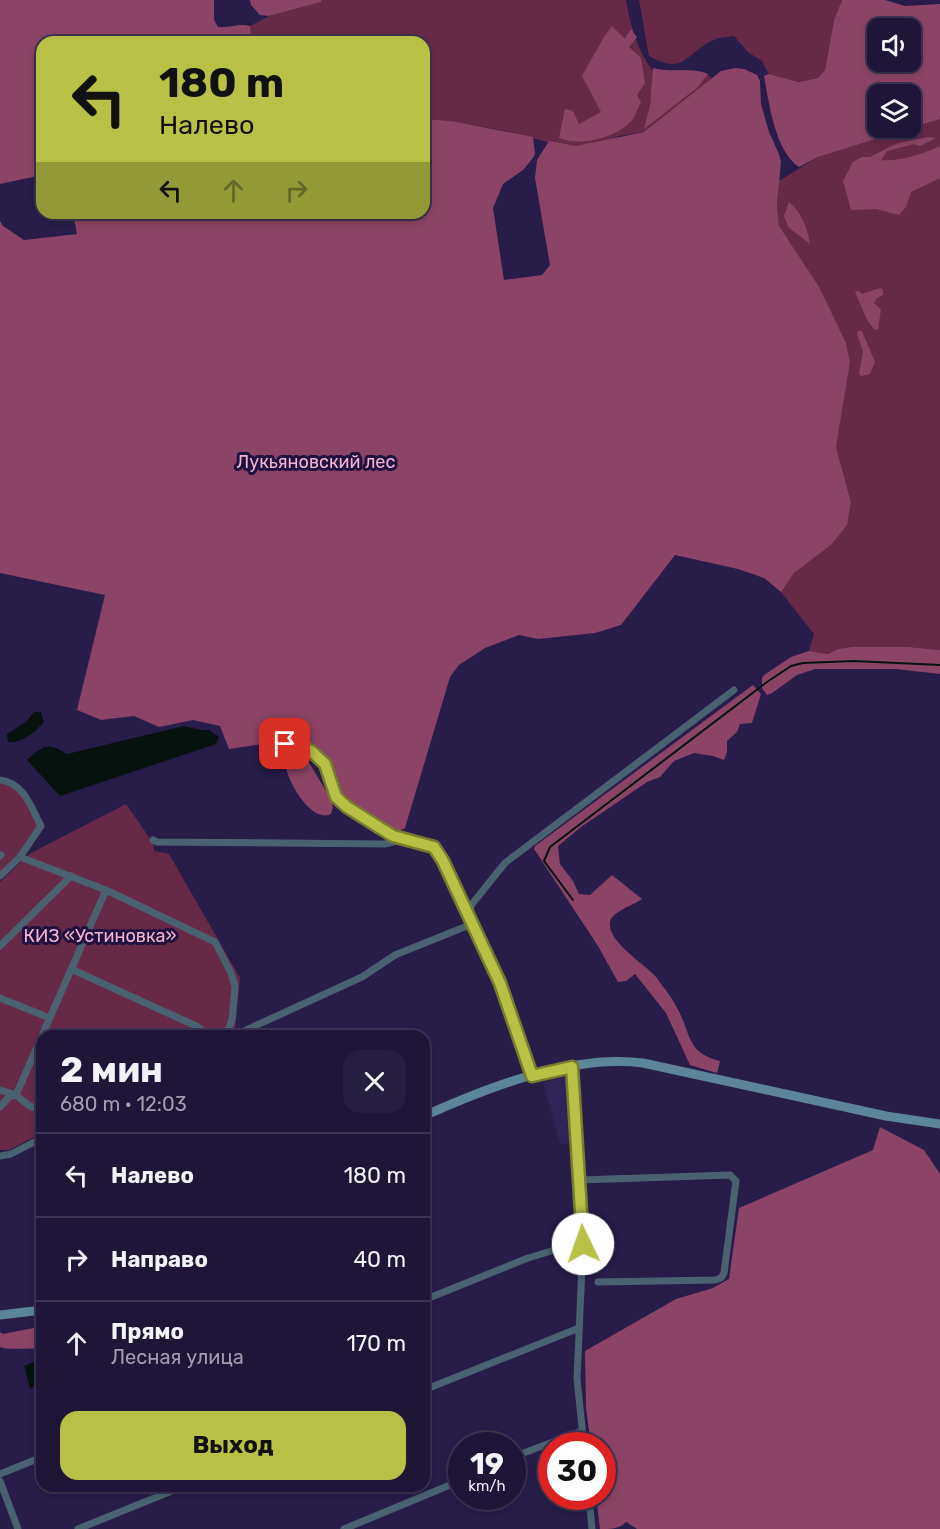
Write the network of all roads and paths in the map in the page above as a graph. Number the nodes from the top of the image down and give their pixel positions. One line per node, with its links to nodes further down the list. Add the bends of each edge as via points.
1 (734, 690): 10 (street, via 505,863 472,904)
2 (270, 743): 4 (street, via 299,745 311,751 325,764 336,797 393,836)
3 (0, 780): 6 (street, via 24,792 41,826)
4 (404, 839): 5 (street, via 385,844); 10 (street, via 434,847)
5 (153, 840)
6 (20, 857): 7 (street); 8 (street)
7 (0, 876)
8 (71, 876): 9 (street); 12 (street)
9 (106, 890): 13 (street); 18 (street, via 215,942 235,987 232,1020)
10 (468, 915): 11 (street)
11 (472, 924): 19 (street, via 395,955 363,977); 22 (street, via 500,983)
12 (0, 946)
13 (71, 969): 15 (street); 17 (street)
14 (0, 998): 15 (street)
15 (50, 1018): 16 (street)
16 (45, 1030)
17 (202, 1030)
18 (227, 1030)
19 (246, 1030)
20 (36, 1050): 24 (street)
21 (572, 1067): 22 (main road); 28 (main road, via 623,1060 643,1063 874,1114); 31 (street)
22 (532, 1076): 27 (main road)
23 (0, 1090): 24 (street)
24 (16, 1095): 25 (street); 26 (street)
25 (0, 1107)
26 (36, 1108)
27 (430, 1114)
28 (940, 1124)
29 (36, 1141): 30 (street)
30 (0, 1156)
31 (580, 1179): 32 (street); 33 (street, via 730,1175 736,1181 721,1278)
32 (583, 1244): 34 (street, via 528,1258); 37 (street)
33 (598, 1282)
34 (430, 1298)
35 (36, 1311): 36 (main road)
36 (0, 1315)
37 (579, 1328): 38 (street); 39 (street, via 577,1378)
38 (430, 1388)
39 (582, 1431): 40 (street)
40 (526, 1452)
41 (36, 1459): 42 (street)
42 (0, 1474)
43 (0, 1481): 47 (street)
44 (448, 1486): 49 (street)
45 (169, 1492): 48 (street)
46 (590, 1510): 50 (street)
47 (18, 1529)
48 (78, 1529)
49 (344, 1529)
50 (592, 1529)

